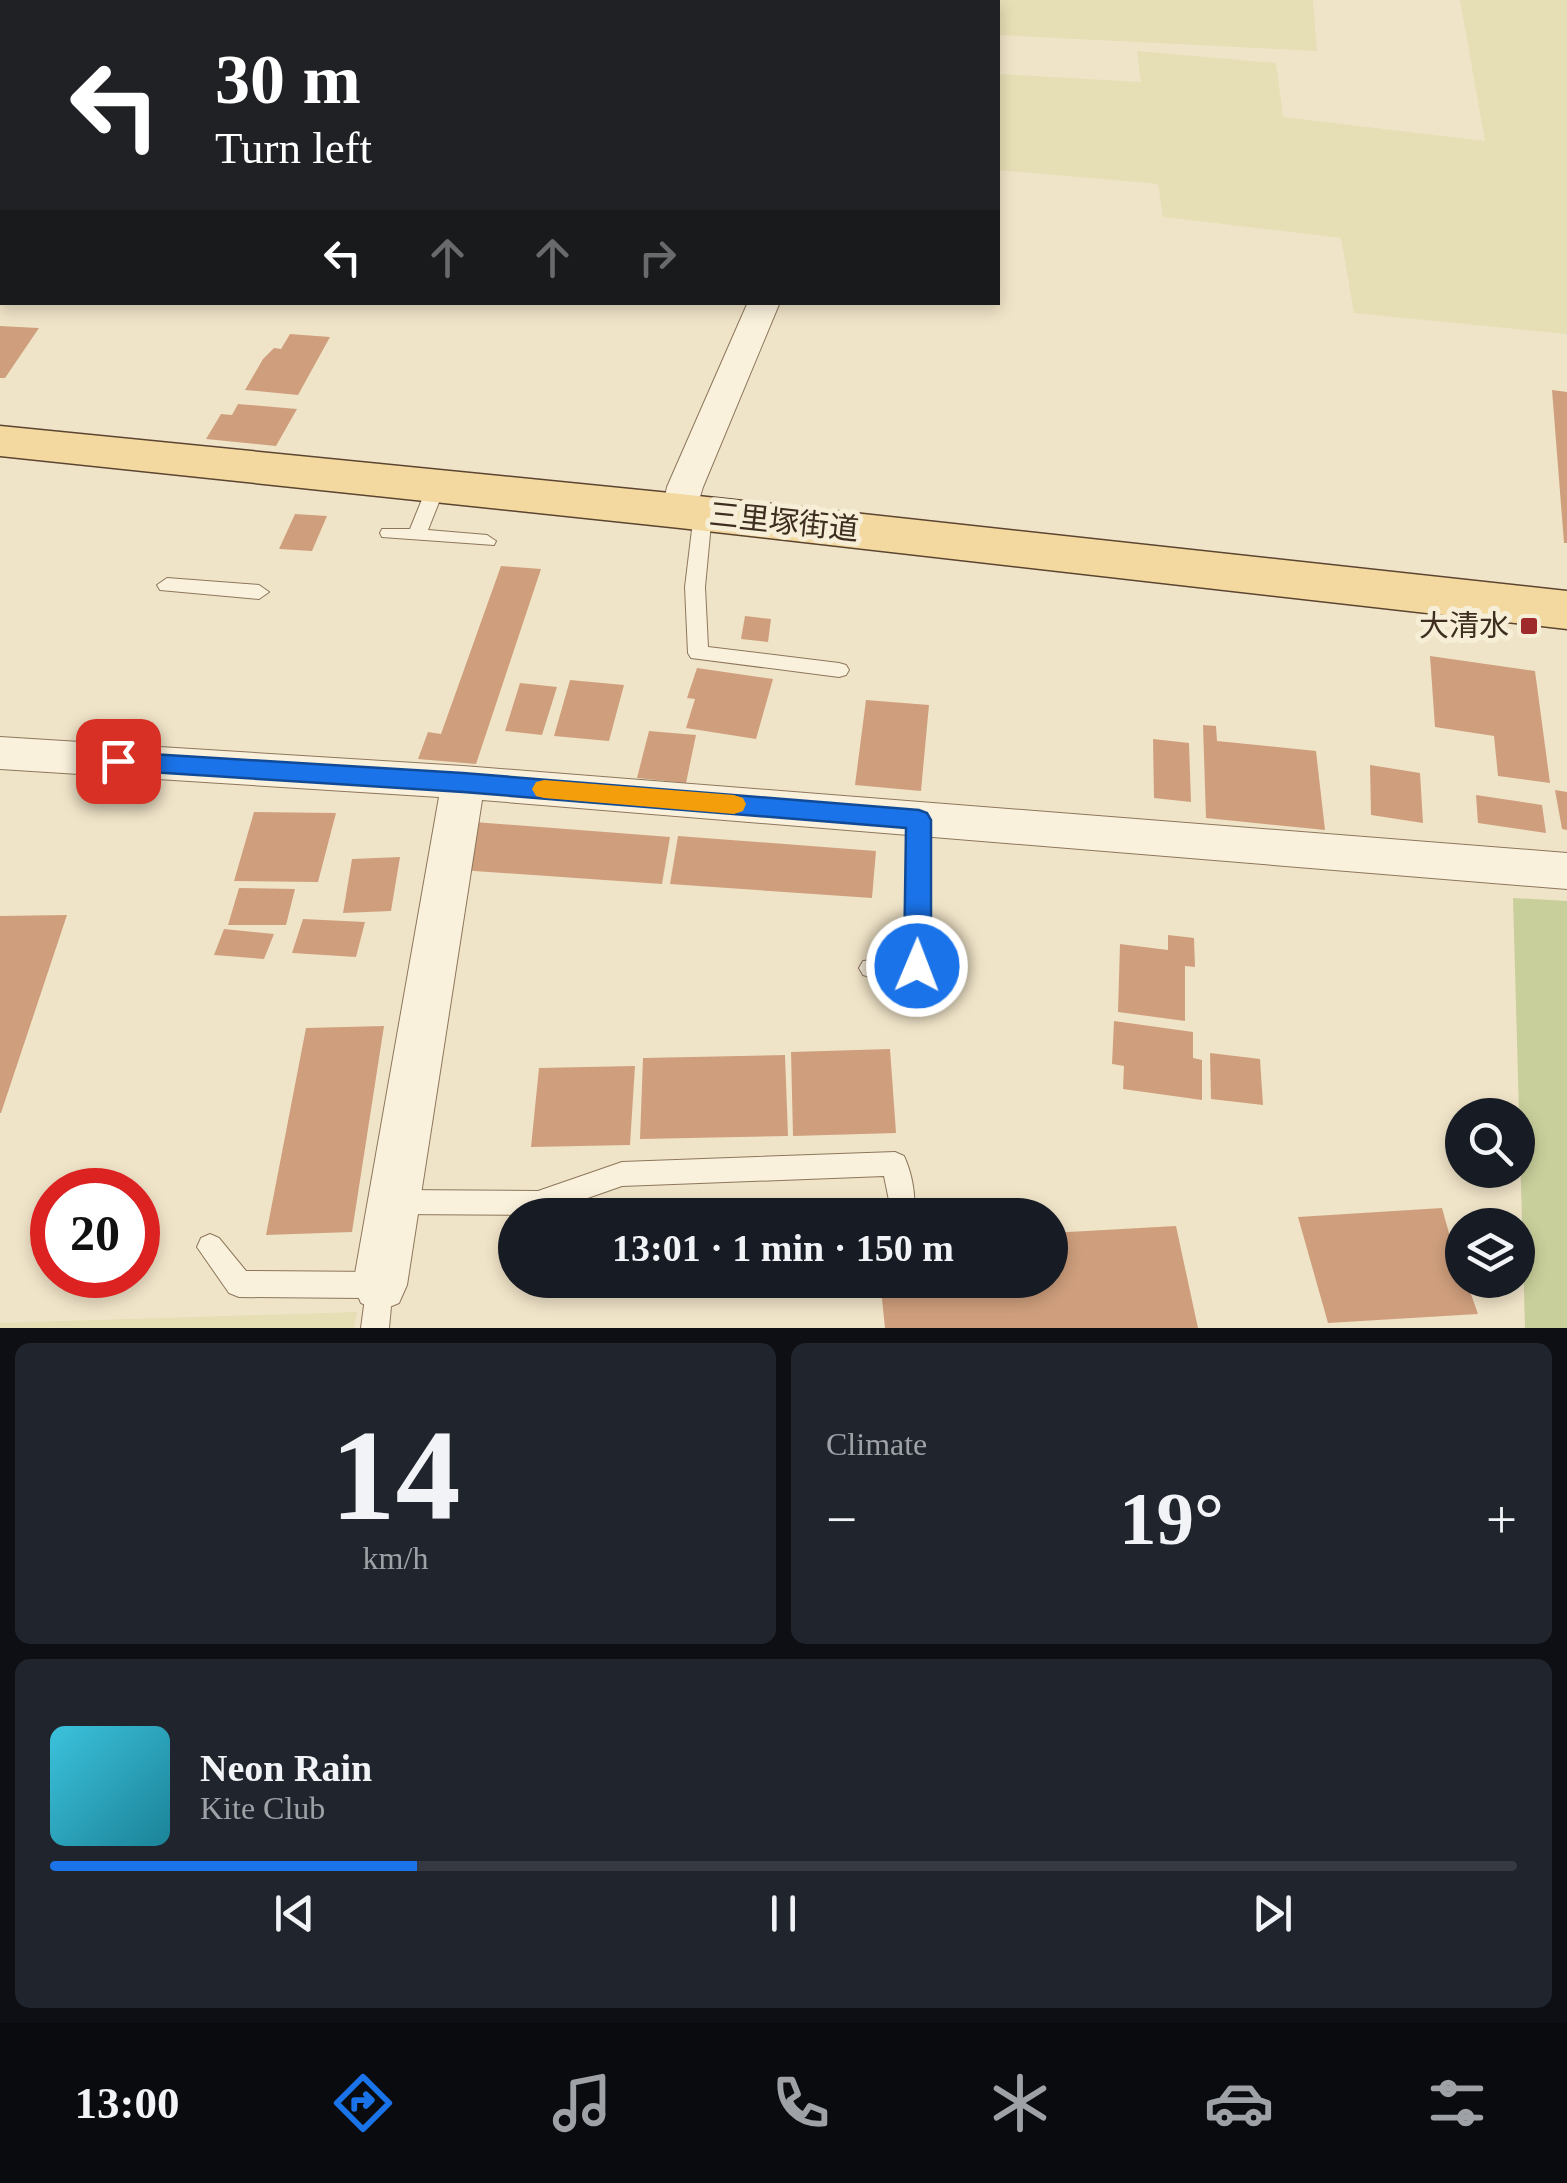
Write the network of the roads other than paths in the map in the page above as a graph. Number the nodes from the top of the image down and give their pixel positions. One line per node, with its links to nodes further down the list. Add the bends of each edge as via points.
1 (763, 305): 4 (street, via 685,487)
2 (0, 441): 3 (main road, 三里塚街道)
3 (436, 487): 4 (main road, 三里塚街道); 6 (lane)
4 (691, 512): 10 (main road, 三里塚街道); 11 (lane, via 698,653)
5 (389, 533): 6 (lane)
6 (416, 536): 7 (lane)
7 (487, 541)
8 (167, 585): 9 (lane)
9 (258, 592)
10 (1567, 610)
11 (840, 670)
12 (0, 752): 13 (street)
13 (463, 782): 14 (street); 19 (street)
14 (919, 820): 15 (street); 16 (lane, via 917,966)
15 (1567, 871)
16 (870, 968)
17 (550, 1198): 18 (lane, via 622,1174 895,1164)
18 (900, 1198)
19 (394, 1202): 20 (lane); 22 (street)
20 (498, 1202)
21 (210, 1247): 22 (lane, via 239,1284)
22 (378, 1306)

